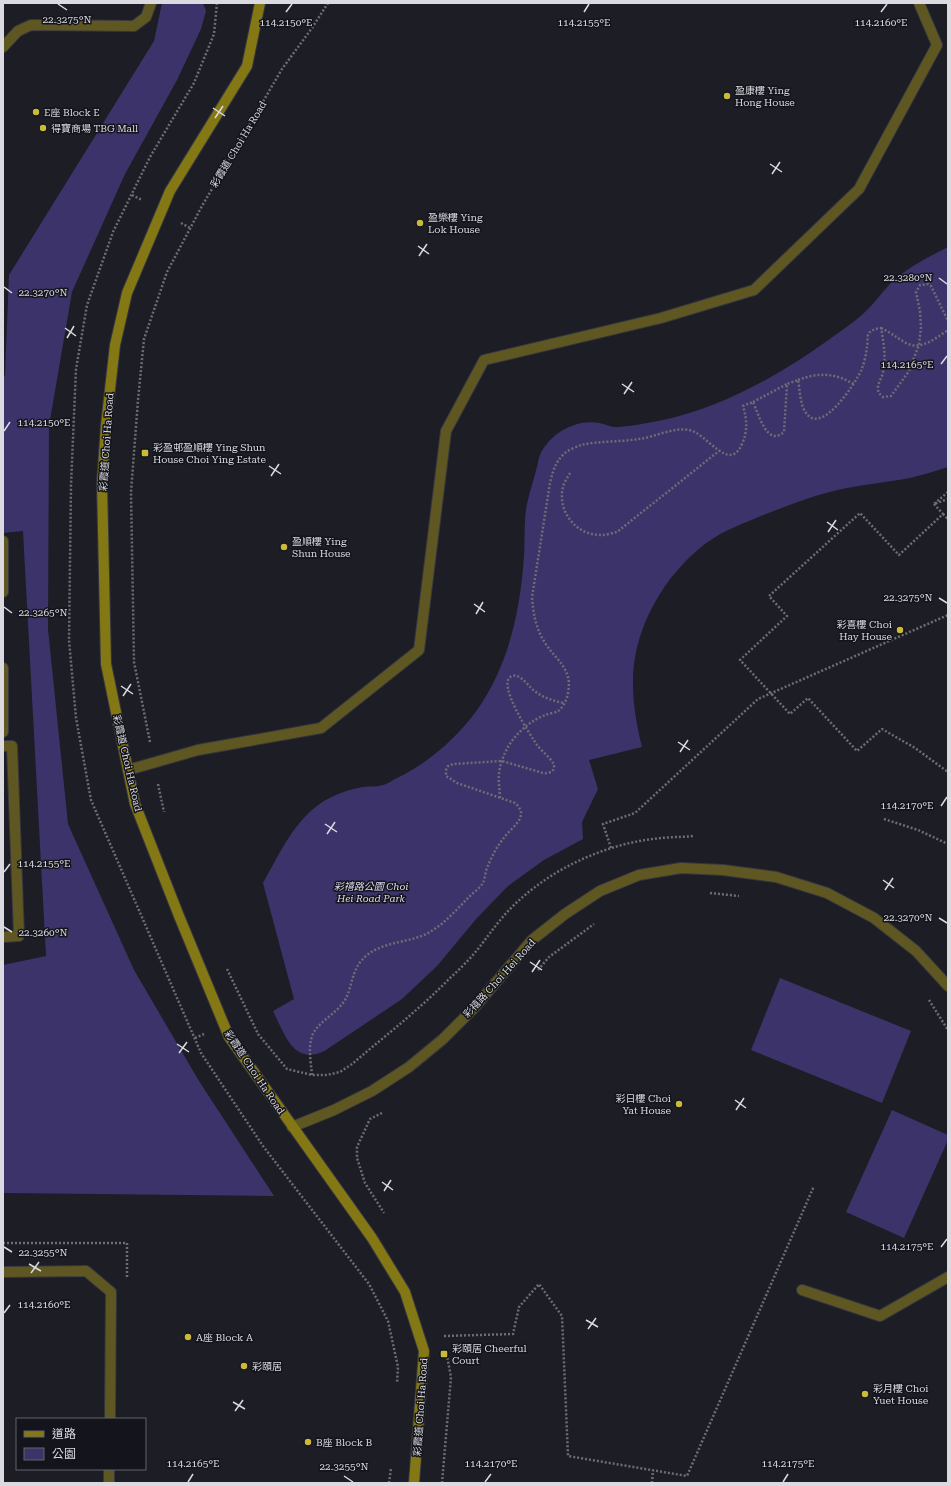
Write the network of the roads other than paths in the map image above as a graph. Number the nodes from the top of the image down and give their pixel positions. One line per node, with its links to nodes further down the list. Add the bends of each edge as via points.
1 (151, 3): 4 (street, via 146,17 134,26 31,25 18,31)
2 (260, 3): 10 (street, 彩霞道 Choi Ha Road, via 247,66 170,191 127,293 115,345 102,484 106,664)
3 (919, 3): 10 (street, via 937,45 859,190 754,290 661,318 484,360 446,431 419,650 321,728 198,750)
4 (3, 47)
5 (3, 541): 6 (street)
6 (3, 592)
7 (3, 668): 8 (street)
8 (3, 732)
9 (3, 746): 11 (street, via 12,746 19,936)
10 (128, 770): 13 (street, 彩霞道 Choi Ha Road, via 135,804 229,1037)
11 (3, 937)
12 (948, 986): 13 (street, 彩禧路 Choi Hei Road, via 916,951 874,918 827,893 776,877 723,870 681,868 639,875 600,891 532,940 469,1013 409,1067 372,1091)
13 (292, 1127): 20 (street, 彩霞道 Choi Ha Road, via 372,1238 405,1292 424,1351)
14 (3, 1272): 17 (street, via 86,1271 111,1292)
15 (948, 1277): 16 (street, via 880,1316)
16 (802, 1290)
17 (110, 1418)
18 (109, 1470): 19 (street)
19 (109, 1483)
20 (414, 1483)

